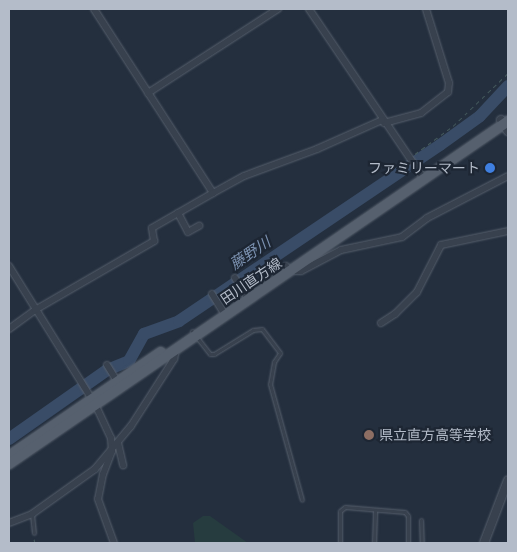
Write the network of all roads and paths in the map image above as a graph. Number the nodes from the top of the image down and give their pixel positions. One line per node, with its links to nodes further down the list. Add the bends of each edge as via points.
1 (94, 9): 6 (street)
2 (278, 9): 6 (street)
3 (309, 9): 7 (street)
4 (426, 9): 7 (street, via 449,83 448,92 421,113)
5 (508, 73): 9 (path, via 453,126)
6 (148, 93): 12 (street)
7 (383, 121): 9 (street); 12 (street, via 244,176)
8 (506, 122): 10 (main road, 田川直方線)
9 (410, 158): 10 (street)
10 (422, 176): 17 (main road, 田川直方線)
11 (508, 176): 17 (street, via 427,218 402,236 341,250 302,271)
12 (213, 193): 13 (street)
13 (178, 213): 14 (street, via 188,232); 21 (street, via 152,228 154,241)
14 (199, 226)
15 (508, 231): 23 (street, via 441,245 417,292)
16 (9, 266): 21 (street)
17 (287, 269): 20 (main road, 田川直方線); 25 (main road, 田川直方線)
18 (235, 278): 20 (street)
19 (212, 294): 22 (street)
20 (245, 294): 22 (main road, 田川直方線)
21 (35, 310): 24 (street); 29 (street)
22 (222, 310): 25 (main road, 田川直方線)
23 (381, 323)
24 (9, 329)
25 (194, 333): 26 (main road, 田川直方線); 28 (main road, 田川直方線); 36 (lane, via 210,354 214,354 253,330 262,330 280,353 274,362 270,384)
26 (176, 350): 29 (main road, 田川直方線); 30 (street, via 174,359)
27 (106, 365): 28 (street)
28 (117, 381): 29 (main road, 田川直方線)
29 (92, 401): 31 (street, via 111,438); 32 (main road, 田川直方線); 33 (main road, 田川直方線)
30 (118, 443): 31 (street); 34 (street)
31 (112, 451): 38 (street, via 96,469); 42 (street, via 102,474 98,500)
32 (9, 456)
33 (9, 464)
34 (123, 465)
35 (508, 480): 47 (street)
36 (302, 500)
37 (375, 510): 43 (lane, via 345,507 340,511); 44 (lane); 45 (lane, via 405,512 408,516)
38 (32, 514): 40 (street); 41 (lane)
39 (421, 520): 46 (lane)
40 (9, 523)
41 (34, 533)
42 (114, 543)
43 (340, 543)
44 (374, 543)
45 (408, 543)
46 (422, 543)
47 (484, 543)

